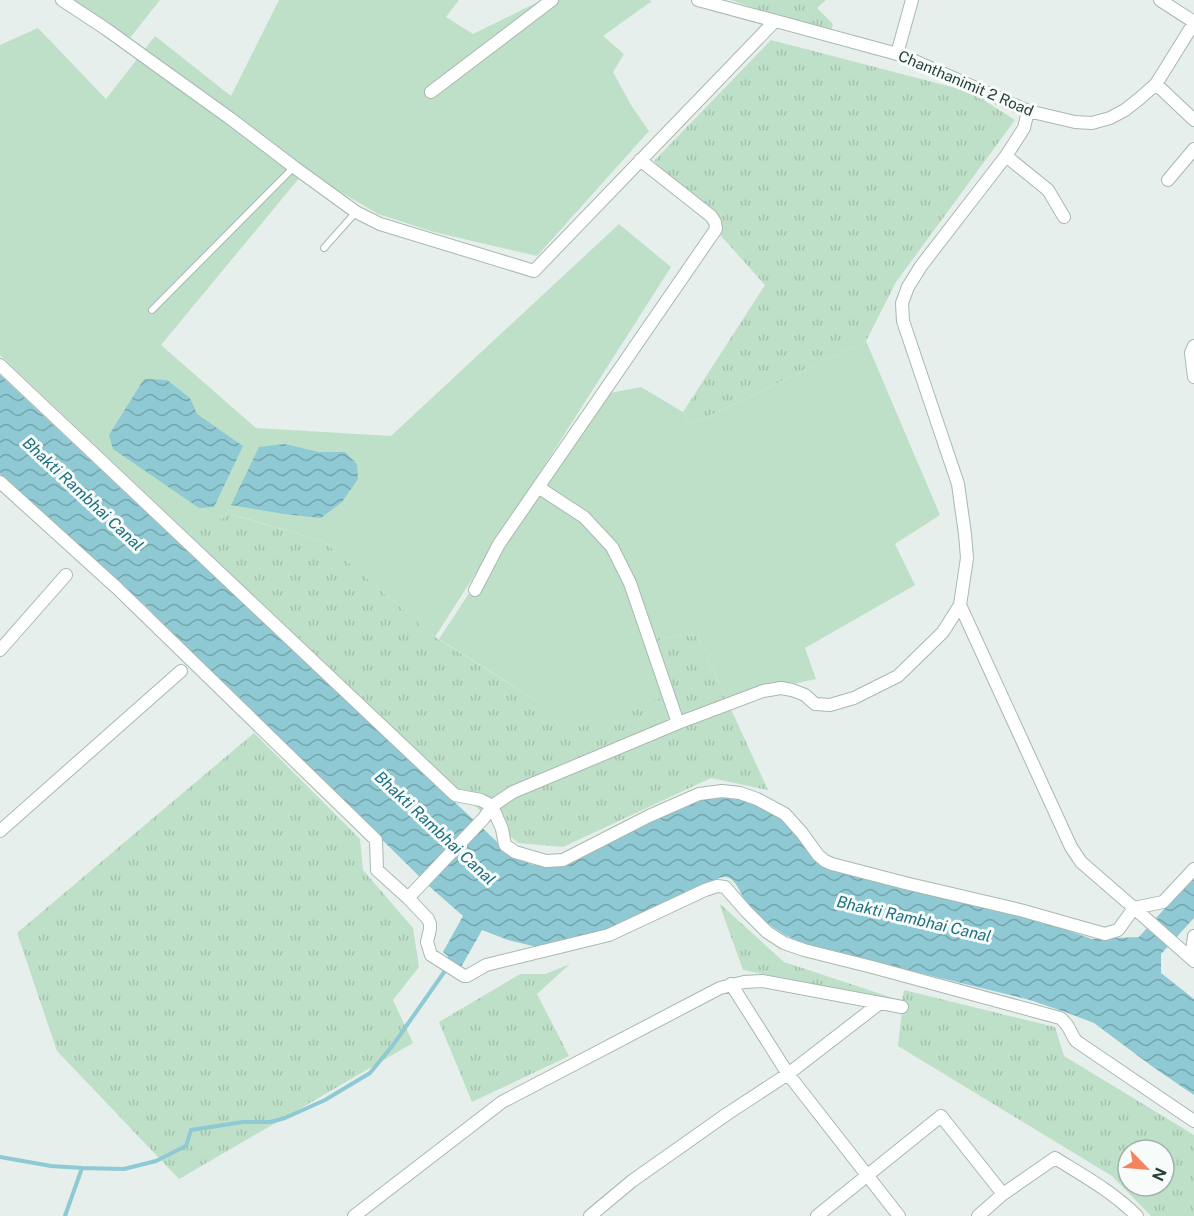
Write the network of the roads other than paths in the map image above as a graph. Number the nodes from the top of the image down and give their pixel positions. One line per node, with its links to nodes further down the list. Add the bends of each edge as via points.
1 (62, 0): 16 (street)
2 (552, 0): 10 (street)
3 (698, 0): 6 (street, Chanthanimit 2 Road)
4 (912, 0): 8 (street)
5 (1160, 0): 7 (street)
6 (775, 21): 8 (street, Chanthanimit 2 Road); 15 (street)
7 (1194, 22): 9 (street, Chanthanimit 2 Road)
8 (897, 54): 11 (street, Chanthanimit 2 Road)
9 (1156, 84): 11 (street, Chanthanimit 2 Road, via 1125,110 1092,123); 12 (street)
10 (431, 92)
11 (1028, 111): 14 (street, via 1024,128)
12 (1194, 120)
13 (1194, 149): 17 (street)
14 (1006, 156): 19 (street, via 1048,190); 29 (street, via 921,266 902,303 903,321 958,484 967,558)
15 (640, 160): 18 (street, via 534,271 380,224); 26 (street, via 711,216 716,229)
16 (294, 167): 18 (street); 21 (lane)
17 (1168, 180)
18 (356, 212): 20 (lane)
19 (1064, 218)
20 (324, 248)
21 (152, 310)
22 (1194, 346): 24 (street)
23 (0, 365): 33 (street, via 455,795)
24 (1194, 377)
25 (0, 482): 36 (street, via 117,588 376,840 377,870)
26 (538, 487): 28 (street, via 495,549); 32 (street, via 585,517 612,547 630,583)
27 (66, 575): 30 (street)
28 (475, 590)
29 (960, 605): 32 (street, via 943,632 898,676 854,698 831,705 814,704 805,695 781,688); 37 (street, via 1076,855)
30 (0, 650)
31 (181, 671): 34 (street)
32 (678, 723): 33 (street, via 513,792)
33 (492, 806): 36 (street); 37 (street, via 505,844 515,852 546,861 563,860 699,794 740,793 785,814 818,855 832,864 1105,934 1118,930)
34 (0, 831)
35 (1194, 869): 37 (street, via 1162,902)
36 (412, 893): 44 (street, via 430,924 427,942 431,955 466,976 486,965 609,935 717,885 725,887 766,932 804,950 1060,1018 1076,1041)
37 (1138, 911): 39 (street)
38 (1194, 936): 39 (street)
39 (1193, 959)
40 (731, 984): 41 (street, via 762,981); 43 (street); 47 (street, via 502,1102)
41 (880, 1003): 42 (street); 43 (street)
42 (902, 1007)
43 (788, 1074): 45 (street); 48 (street, via 632,1181)
44 (1194, 1121)
45 (867, 1175): 46 (street, via 941,1116); 49 (street); 50 (street)
46 (1003, 1194): 51 (street); 52 (street, via 1055,1158 1108,1191)
47 (354, 1216)
48 (590, 1216)
49 (817, 1216)
50 (899, 1216)
51 (978, 1216)
52 (1137, 1216)

